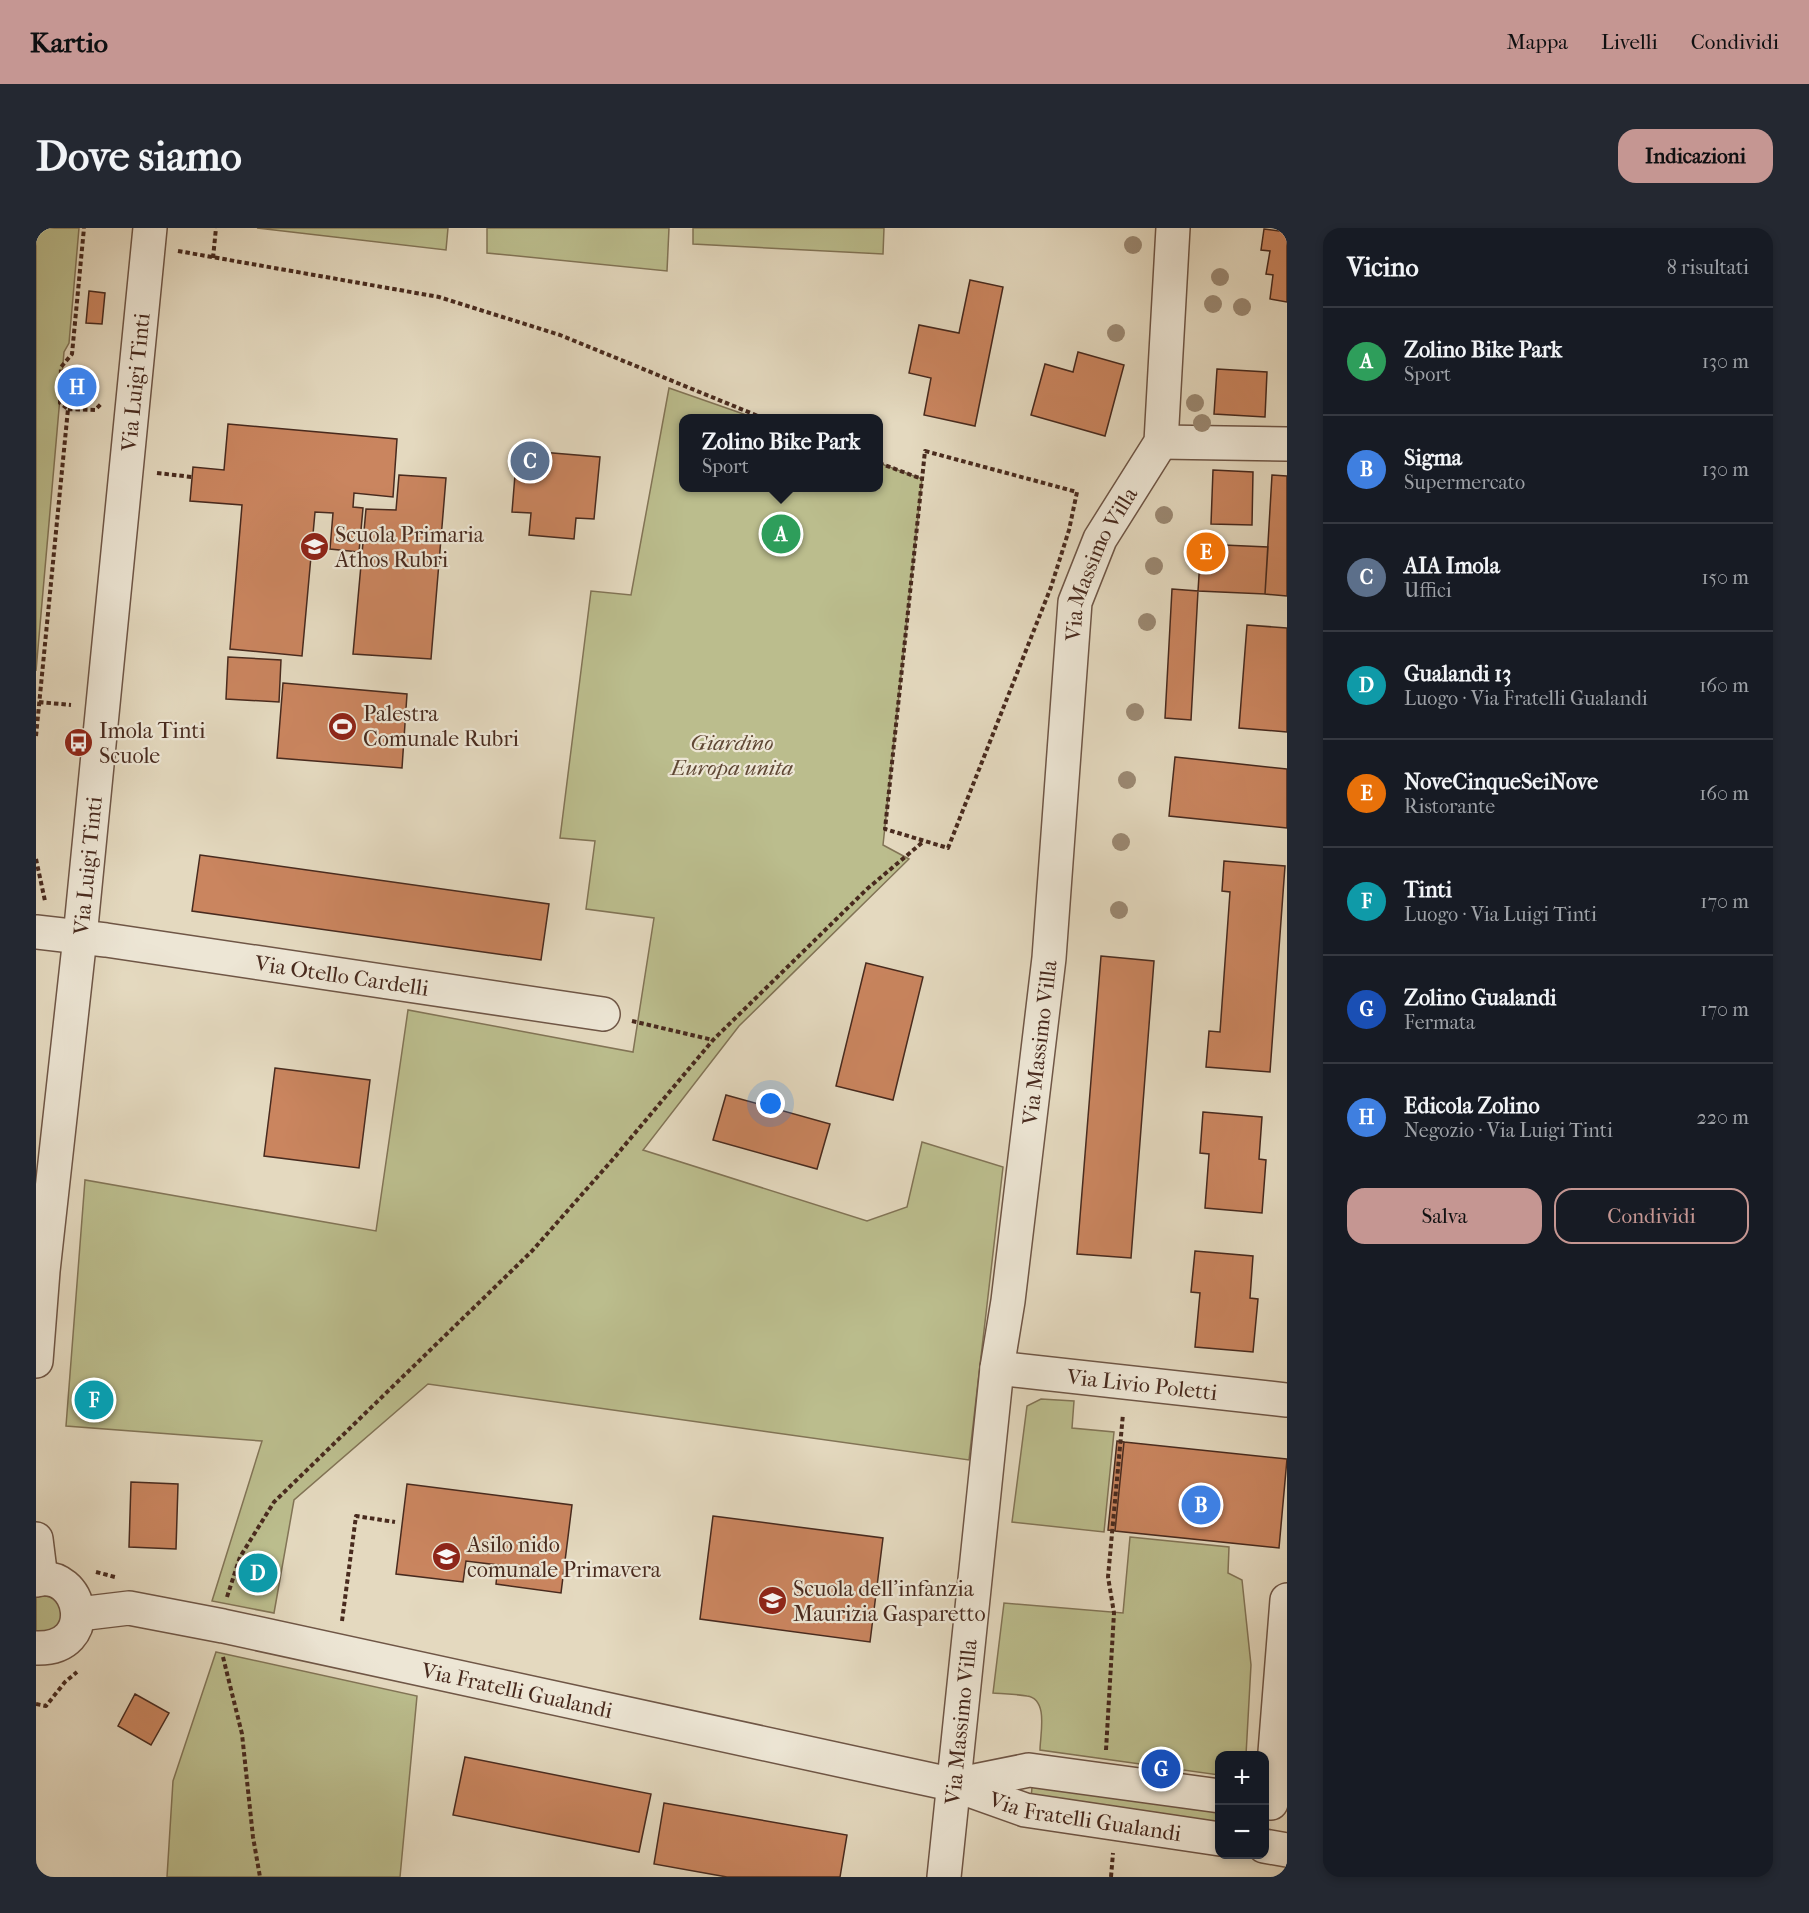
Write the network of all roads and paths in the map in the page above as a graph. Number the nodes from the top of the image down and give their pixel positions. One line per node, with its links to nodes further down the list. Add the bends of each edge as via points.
1 (84, 228): 15 (path, via 72,354 61,367 60,403 68,409)
2 (216, 228): 5 (path)
3 (1173, 228): 7 (street, Via Massimo Villa)
4 (160, 239): 5 (path); 19 (street, Via Luigi Tinti)
5 (213, 258): 6 (path, via 439,297 560,335)
6 (753, 414)
7 (1161, 442): 8 (street); 23 (street, Via Massimo Villa, via 1100,539 1075,602 1049,958)
8 (1287, 444)
9 (883, 464): 12 (path)
10 (148, 472): 11 (path)
11 (192, 477)
12 (922, 479): 13 (path, via 925,451 1077,492); 16 (path, via 885,829)
13 (1069, 530)
14 (1051, 587): 16 (path, via 948,848)
15 (36, 736)
16 (924, 841): 21 (path, via 867,889)
17 (36, 859): 18 (path, via 46,908)
18 (40, 932): 19 (street, Via Otello Cardelli)
19 (80, 937): 20 (street, Via Otello Cardelli); 22 (street, Via Luigi Tinti)
20 (603, 1014): 21 (path)
21 (713, 1040): 33 (path, via 532,1251 274,1502 240,1557)
22 (36, 1361)
23 (997, 1368): 24 (street, Via Livio Poletti); 40 (street, Via Massimo Villa)
24 (1287, 1400)
25 (1122, 1432): 39 (path, via 1108,1577 1114,1613)
26 (395, 1522): 35 (path, via 356,1516)
27 (36, 1539): 30 (street)
28 (86, 1566): 29 (path, via 96,1573)
29 (118, 1577)
30 (38, 1580): 34 (street, via 64,1586 76,1602)
31 (216, 1594): 33 (path)
32 (1287, 1600): 42 (street)
33 (225, 1611): 34 (street, Via Fratelli Gualandi, via 129,1608); 40 (street, Via Fratelli Gualandi); 47 (path, via 220,1646 242,1734)
34 (79, 1614): 36 (street, via 72,1635 64,1643 50,1649)
35 (342, 1622)
36 (36, 1648)
37 (81, 1668): 38 (path, via 46,1706)
38 (36, 1704)
39 (1106, 1759)
40 (955, 1785): 41 (street, Via Fratelli Gualandi, via 1029,1770); 43 (street, Via Fratelli Gualandi, via 1025,1810); 48 (street, Via Massimo Villa)
41 (1215, 1795)
42 (1274, 1804)
43 (1215, 1838)
44 (1114, 1844): 49 (path)
45 (1269, 1847): 46 (street)
46 (1287, 1850)
47 (260, 1877)
48 (944, 1877)
49 (1111, 1877)

